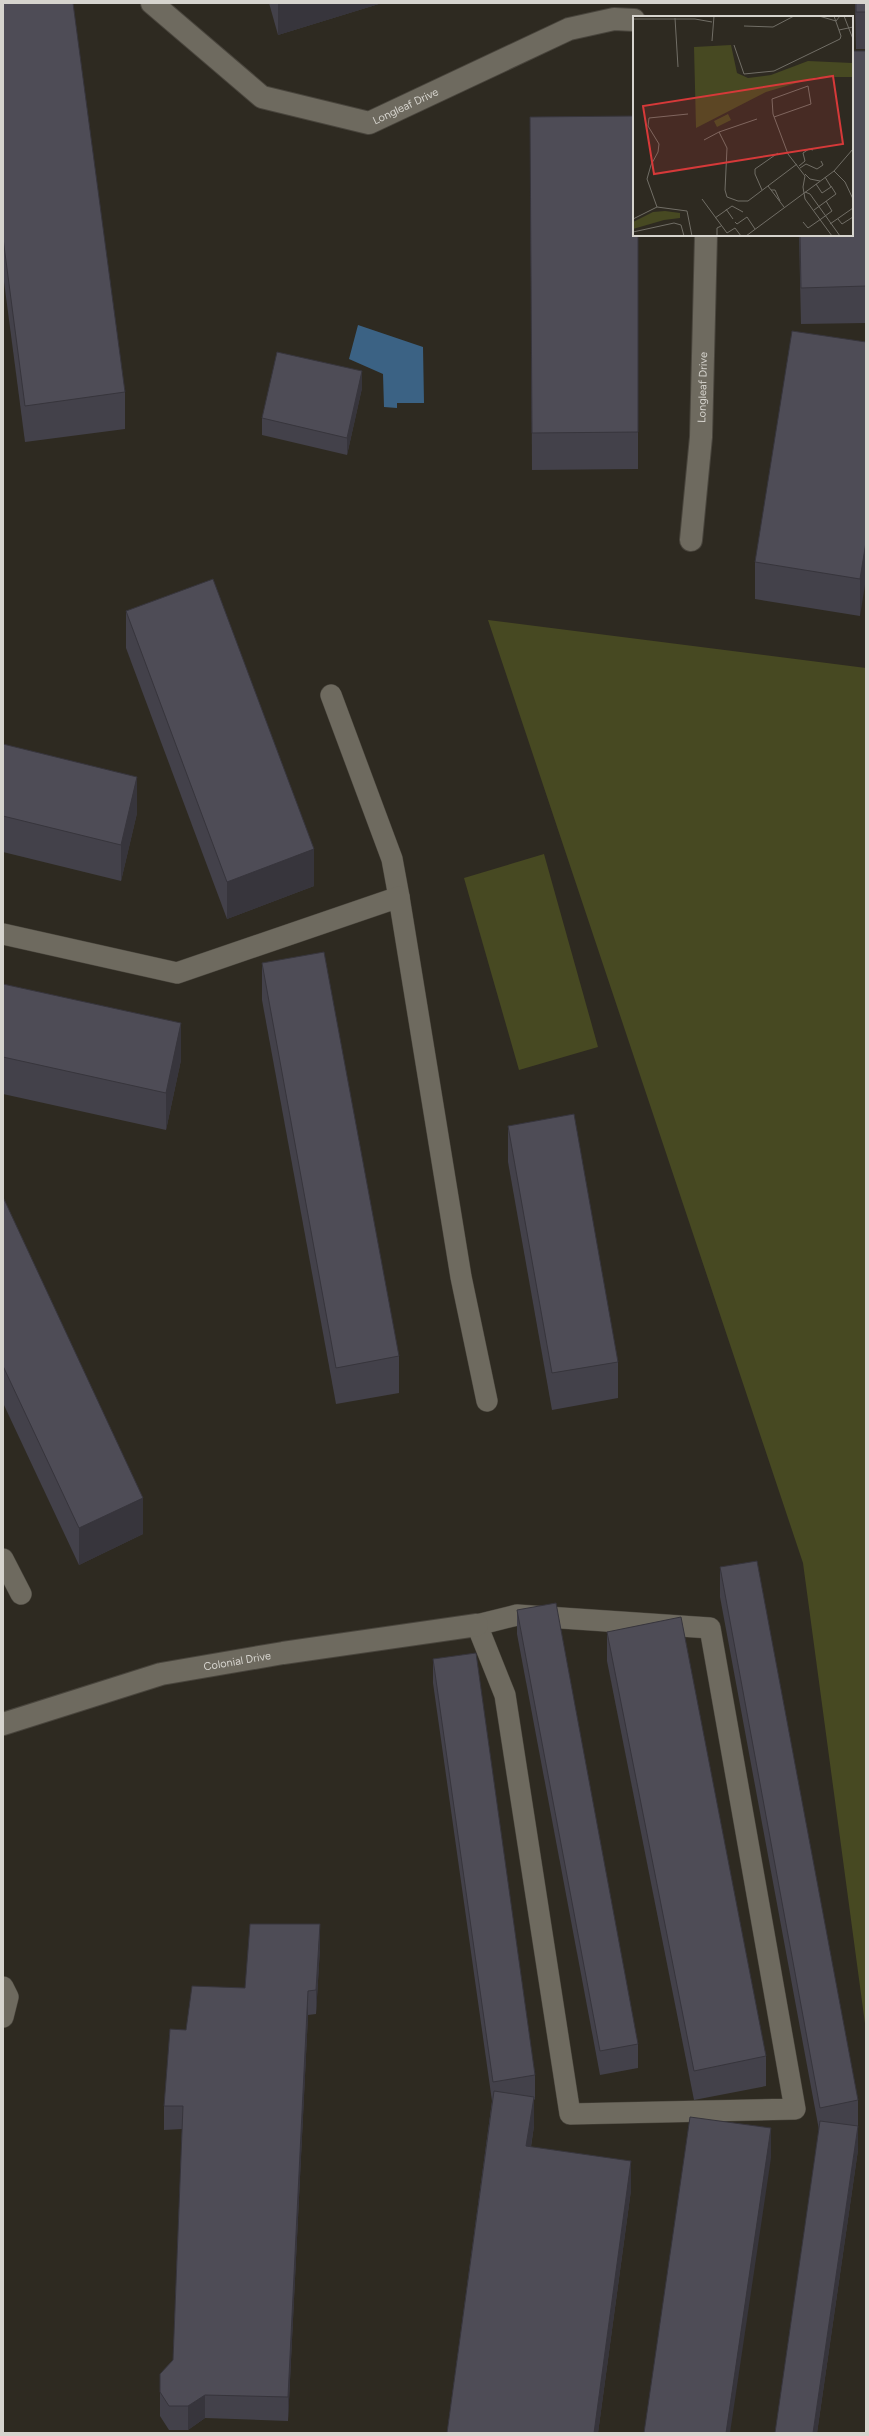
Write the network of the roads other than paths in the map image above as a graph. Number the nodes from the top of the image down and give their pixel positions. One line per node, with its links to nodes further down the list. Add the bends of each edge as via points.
1 (152, 3): 2 (street, Longleaf Drive, via 262,97 369,123 569,29 614,19)
2 (633, 20)
3 (706, 236): 4 (street, Longleaf Drive, via 701,437)
4 (691, 540)
5 (331, 695): 6 (lane, via 392,859)
6 (399, 897): 7 (lane, via 177,973); 8 (lane, via 462,1277)
7 (3, 934)
8 (487, 1401)
9 (3, 1559): 10 (lane)
10 (21, 1594)
11 (477, 1625): 11 (lane, via 505,1694 570,2114 795,2109 710,1628 517,1615); 12 (street, Colonial Drive, via 283,1653 161,1674)
12 (3, 1724)
13 (3, 1987): 14 (lane, via 8,1997)
14 (3, 2016)

